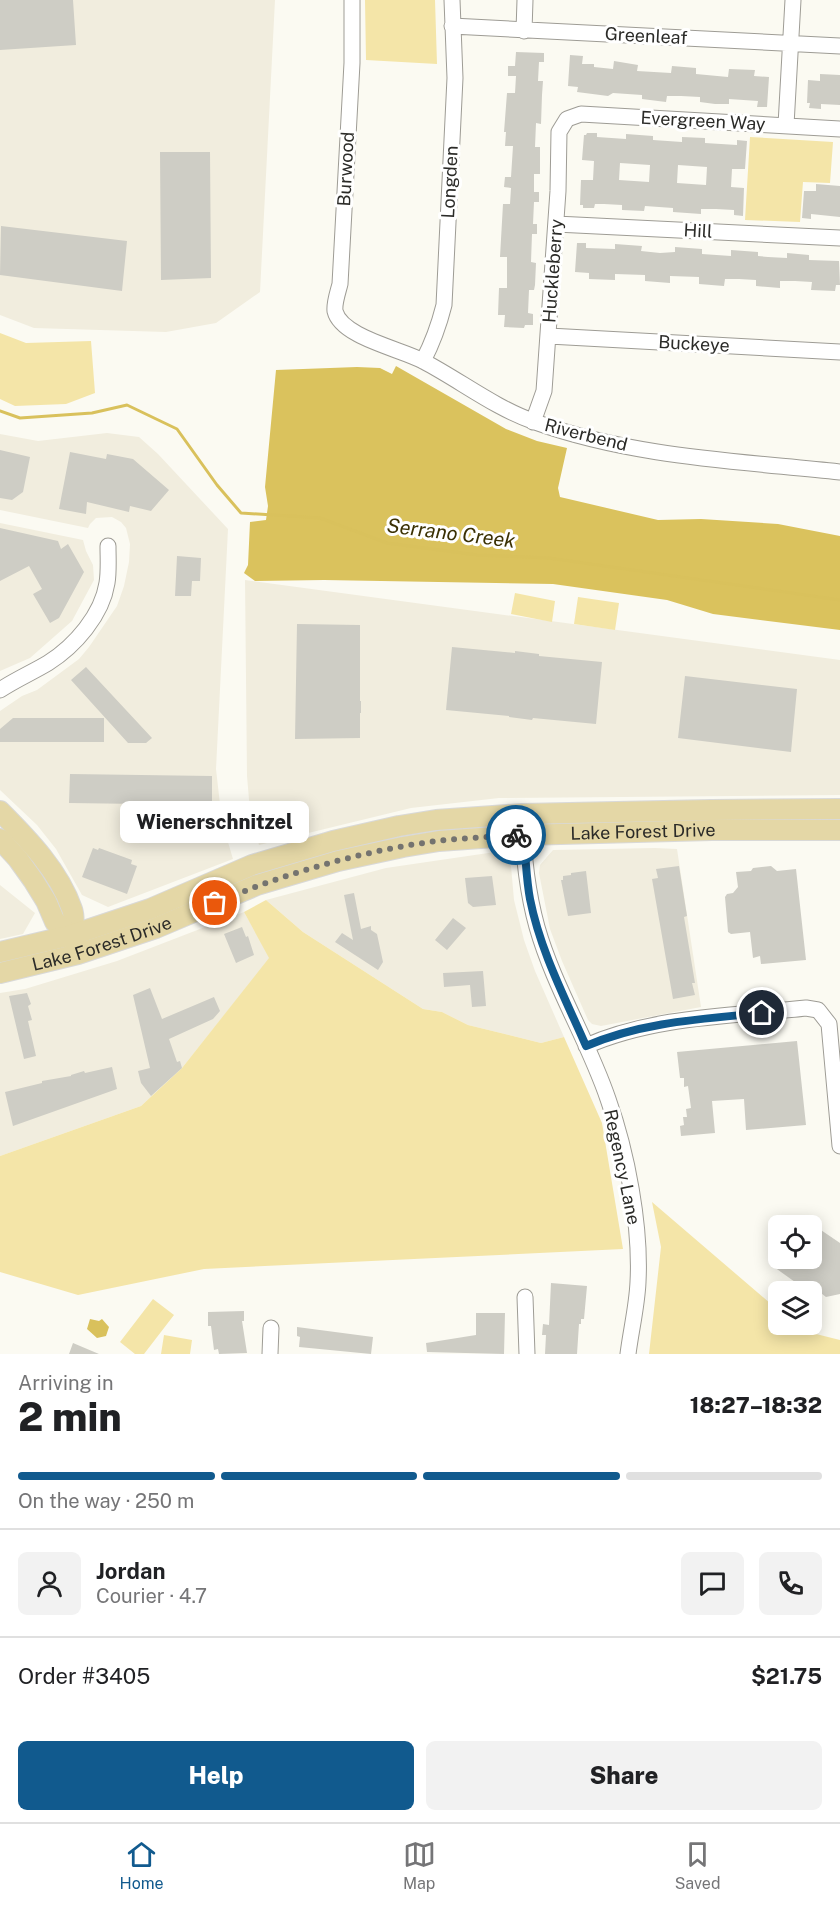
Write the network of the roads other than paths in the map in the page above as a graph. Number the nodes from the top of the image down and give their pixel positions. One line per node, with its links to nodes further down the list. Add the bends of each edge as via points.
1 (352, 0): 14 (street, Burwood, via 340,284 334,309 339,322)
2 (452, 0): 5 (street, Longden)
3 (525, 0): 6 (street)
4 (793, 0): 7 (street)
5 (452, 26): 6 (street, Greenleaf); 17 (street, Longden, via 455,78 444,305 440,325)
6 (524, 30): 7 (street, Greenleaf)
7 (790, 43): 8 (street, Greenleaf); 10 (street)
8 (840, 46)
9 (567, 119): 10 (street, Evergreen Way, via 581,114); 12 (street, Huckleberry, via 560,132)
10 (786, 125): 11 (street, Evergreen Way)
11 (840, 129)
12 (556, 224): 13 (street, Hill); 15 (street, Huckleberry)
13 (840, 238)
14 (352, 331): 17 (street, Riverbend)
15 (549, 336): 16 (street, Buckeye); 18 (street, Huckleberry, via 544,391)
16 (840, 352)
17 (423, 361): 18 (street, Riverbend)
18 (533, 422): 19 (street, Riverbend, via 603,443)
19 (840, 472)
20 (108, 546): 21 (street, via 107,584 86,628 50,662)
21 (0, 690)
22 (840, 809): 24 (main road, Lake Forest Drive)
23 (0, 811): 28 (main road, via 34,846 64,892 74,912)
24 (522, 814): 26 (street, Regency Lane); 28 (main road, Lake Forest Drive, via 436,820 333,841 252,865 150,909)
25 (840, 830): 26 (main road, Lake Forest Drive)
26 (523, 835): 30 (main road, Lake Forest Drive, via 439,841 338,861 257,885 156,928); 32 (street, Regency Lane, via 537,928)
27 (0, 839): 28 (main road, via 33,880 55,922)
28 (72, 935): 29 (main road, Lake Forest Drive); 30 (main road)
29 (0, 952)
30 (78, 954): 31 (main road, Lake Forest Drive)
31 (0, 973)
32 (586, 1046): 33 (street, via 628,1030 664,1023 806,1008 818,1010 829,1024); 38 (street, Regency Lane, via 614,1116 635,1222 638,1283)
33 (840, 1146)
34 (525, 1297): 37 (street)
35 (271, 1328): 36 (street)
36 (270, 1354)
37 (527, 1354)
38 (628, 1354)

